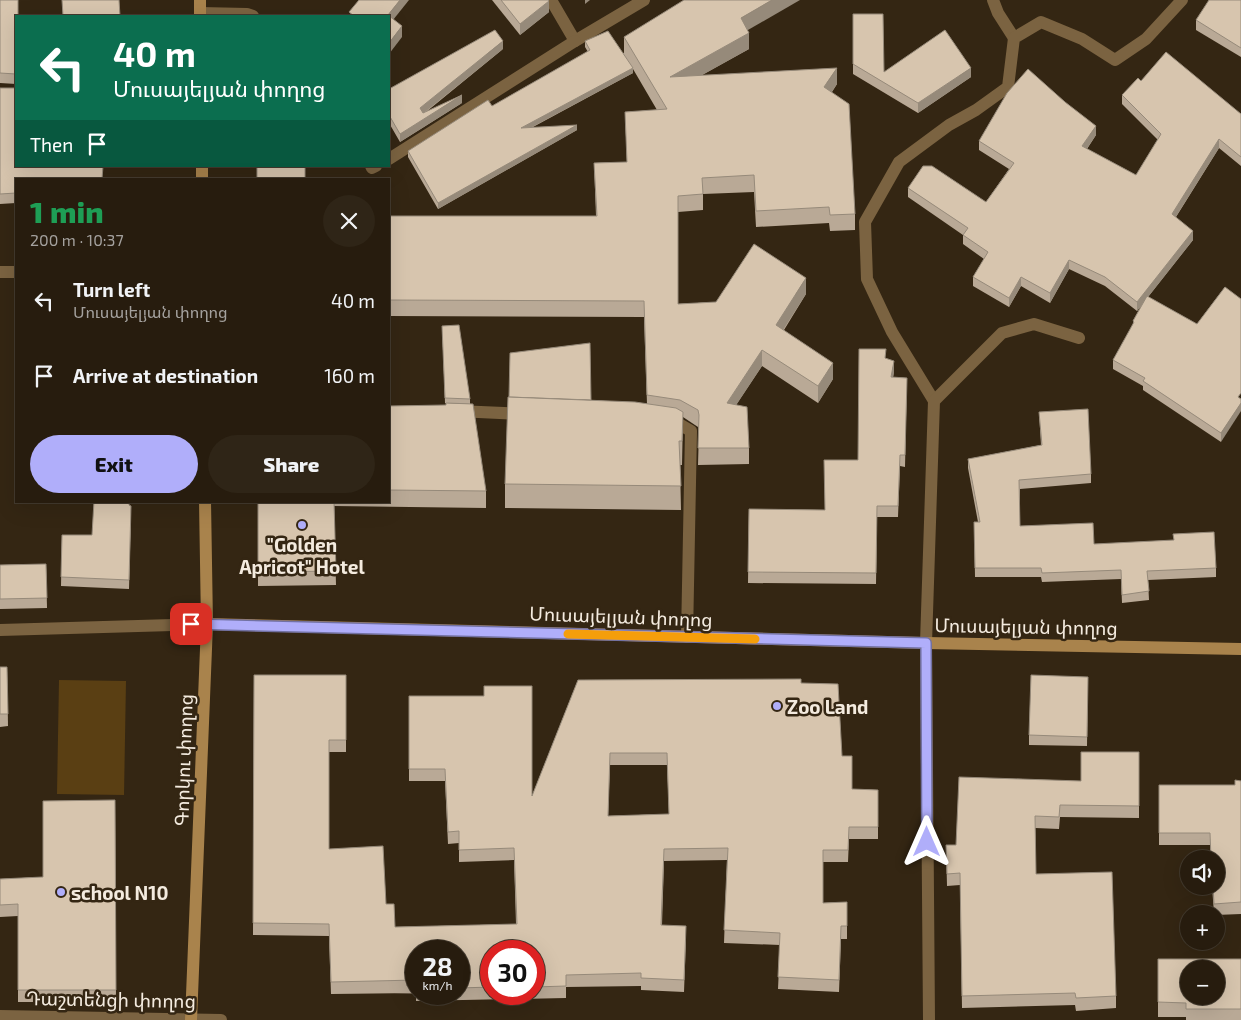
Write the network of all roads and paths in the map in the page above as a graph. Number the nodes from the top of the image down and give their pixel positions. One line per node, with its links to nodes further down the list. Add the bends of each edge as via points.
1 (200, 0): 6 (street)
2 (551, 0): 9 (street)
3 (644, 0): 9 (street)
4 (993, 0): 8 (street)
5 (1182, 0): 8 (street, via 1146,39 1115,60 1082,39 1041,22)
6 (200, 15): 7 (street)
7 (250, 15)
8 (1014, 38): 14 (street, via 1008,87 899,162 865,222 867,279 892,332)
9 (575, 41): 10 (street)
10 (390, 158)
11 (0, 272): 12 (street)
12 (15, 272)
13 (1079, 338): 14 (street, via 1034,324 1002,334)
14 (934, 401): 22 (street)
15 (441, 410): 16 (street)
16 (538, 414)
17 (653, 420): 21 (street, via 679,424 691,430)
18 (205, 503): 19 (street, Գորկու փողոց)
19 (206, 624): 20 (street, Մուսայելյան փողոց); 21 (street, Մուսայելյան փողոց); 25 (street, Գորկու փողոց)
20 (0, 630)
21 (687, 637): 22 (street, Մուսայելյան փողոց)
22 (926, 643): 23 (street, Մուսայելյան փողոց); 27 (street)
23 (1241, 650)
24 (0, 1016): 25 (street, Դաշտենցի փողոց)
25 (192, 1020): 26 (street, Դաշտենցի փողոց)
26 (221, 1020)
27 (929, 1020)

